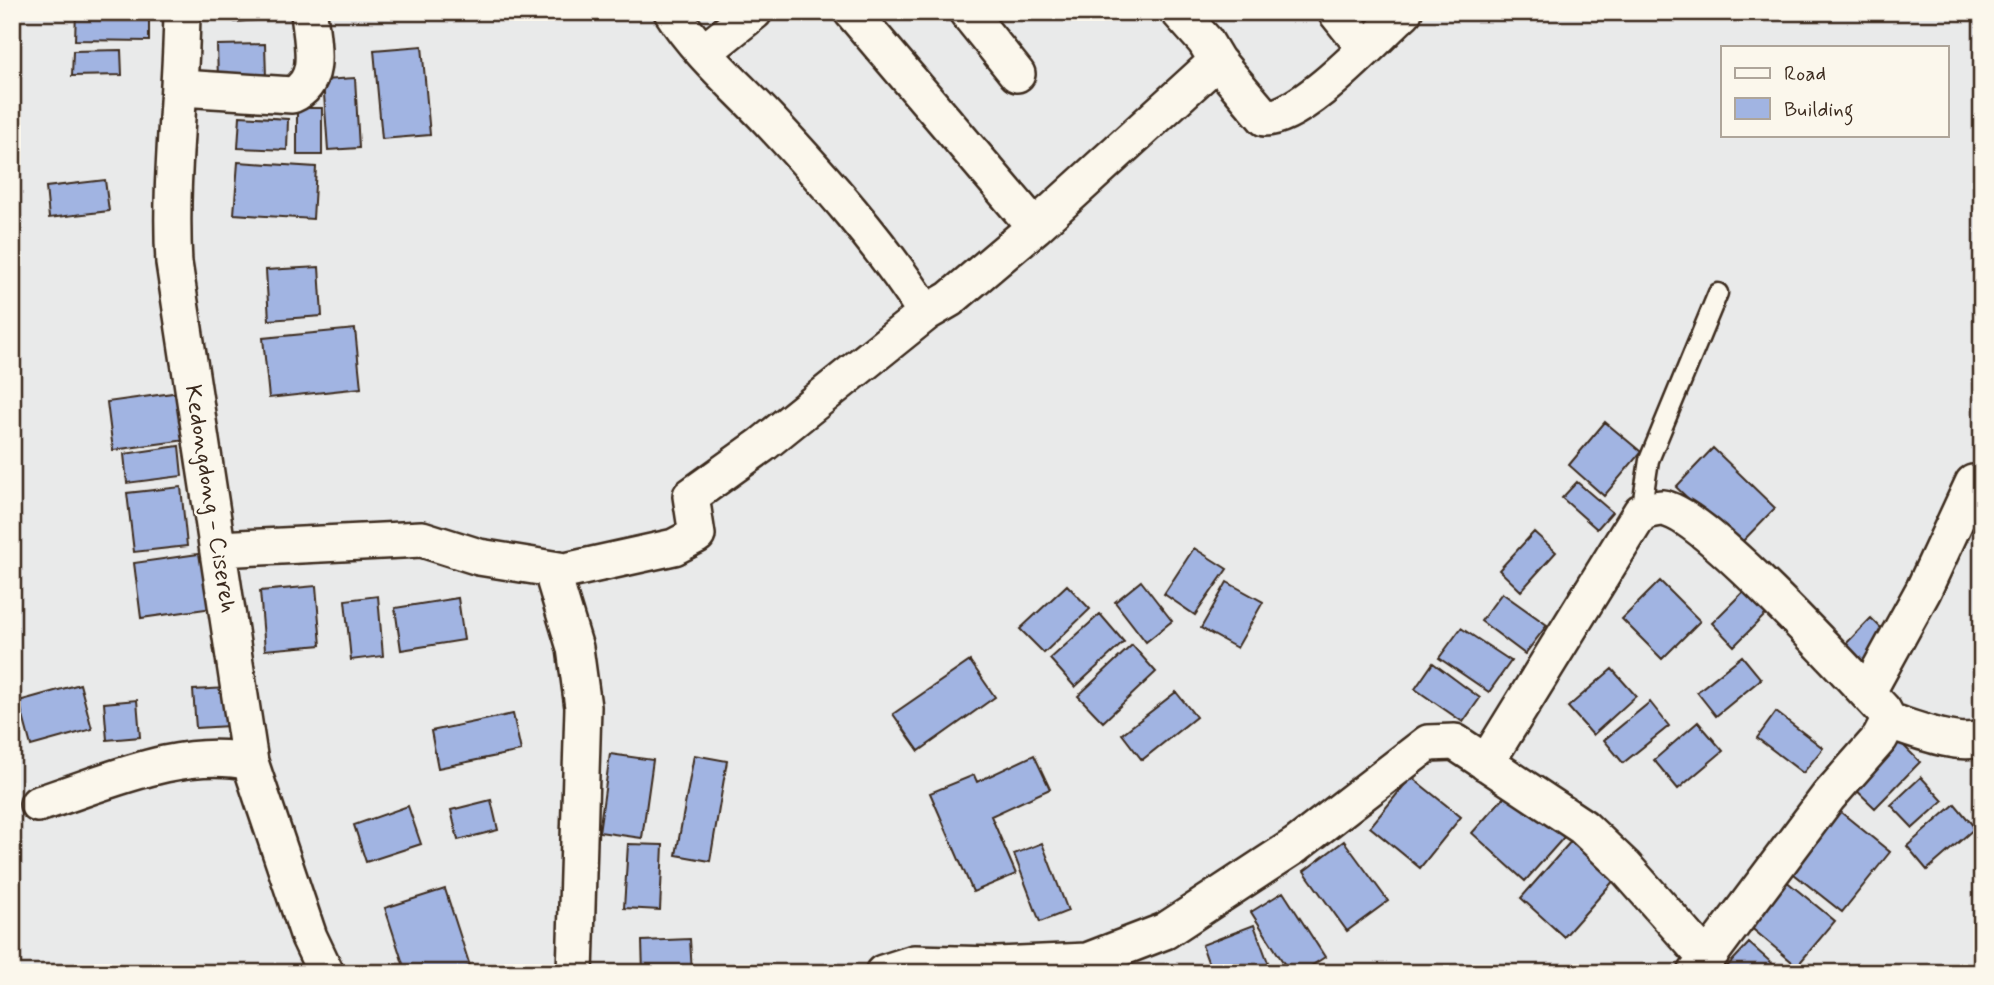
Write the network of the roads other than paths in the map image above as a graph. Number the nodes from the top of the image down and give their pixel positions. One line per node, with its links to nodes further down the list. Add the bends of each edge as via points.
1 (182, 12): 14 (street, Kedongdong - Cisereh)
2 (309, 12): 14 (street, via 313,71 310,83 301,91 292,95)
3 (672, 12): 11 (street)
4 (754, 12): 11 (street)
5 (852, 12): 15 (street)
6 (967, 12): 13 (street)
7 (1179, 12): 12 (street)
8 (1336, 12): 10 (street)
9 (1404, 12): 10 (street)
10 (1365, 48): 12 (street, via 1303,104 1277,118 1265,118)
11 (705, 52): 17 (street, via 814,168 904,278)
12 (1217, 61): 15 (street)
13 (1017, 74)
14 (181, 88): 20 (street, Kedongdong - Cisereh, via 171,215 174,263)
15 (1035, 227): 17 (street, via 950,299)
16 (1718, 293): 19 (lane, via 1649,460)
17 (926, 313): 21 (street, via 691,496 697,535 674,547)
18 (1973, 483): 22 (street, via 1923,591)
19 (1641, 512): 22 (street, via 1663,508 1707,536 1769,591); 26 (street)
20 (219, 549): 21 (street, via 422,539 479,556); 25 (street, Kedongdong - Cisereh)
21 (565, 571): 30 (street, via 555,582 575,648 583,707)
22 (1867, 693): 23 (street)
23 (1889, 721): 24 (street, via 1943,737); 28 (street)
24 (1982, 738)
25 (250, 762): 27 (street, via 227,757 163,765); 29 (street, Kedongdong - Cisereh, via 309,937)
26 (1486, 763): 28 (street, via 1583,827 1625,867); 31 (street, via 1455,742 1428,743 1296,845 1165,931 1087,961 914,963)
27 (38, 804)
28 (1701, 965)
29 (326, 973)
30 (575, 973)
31 (883, 973)

